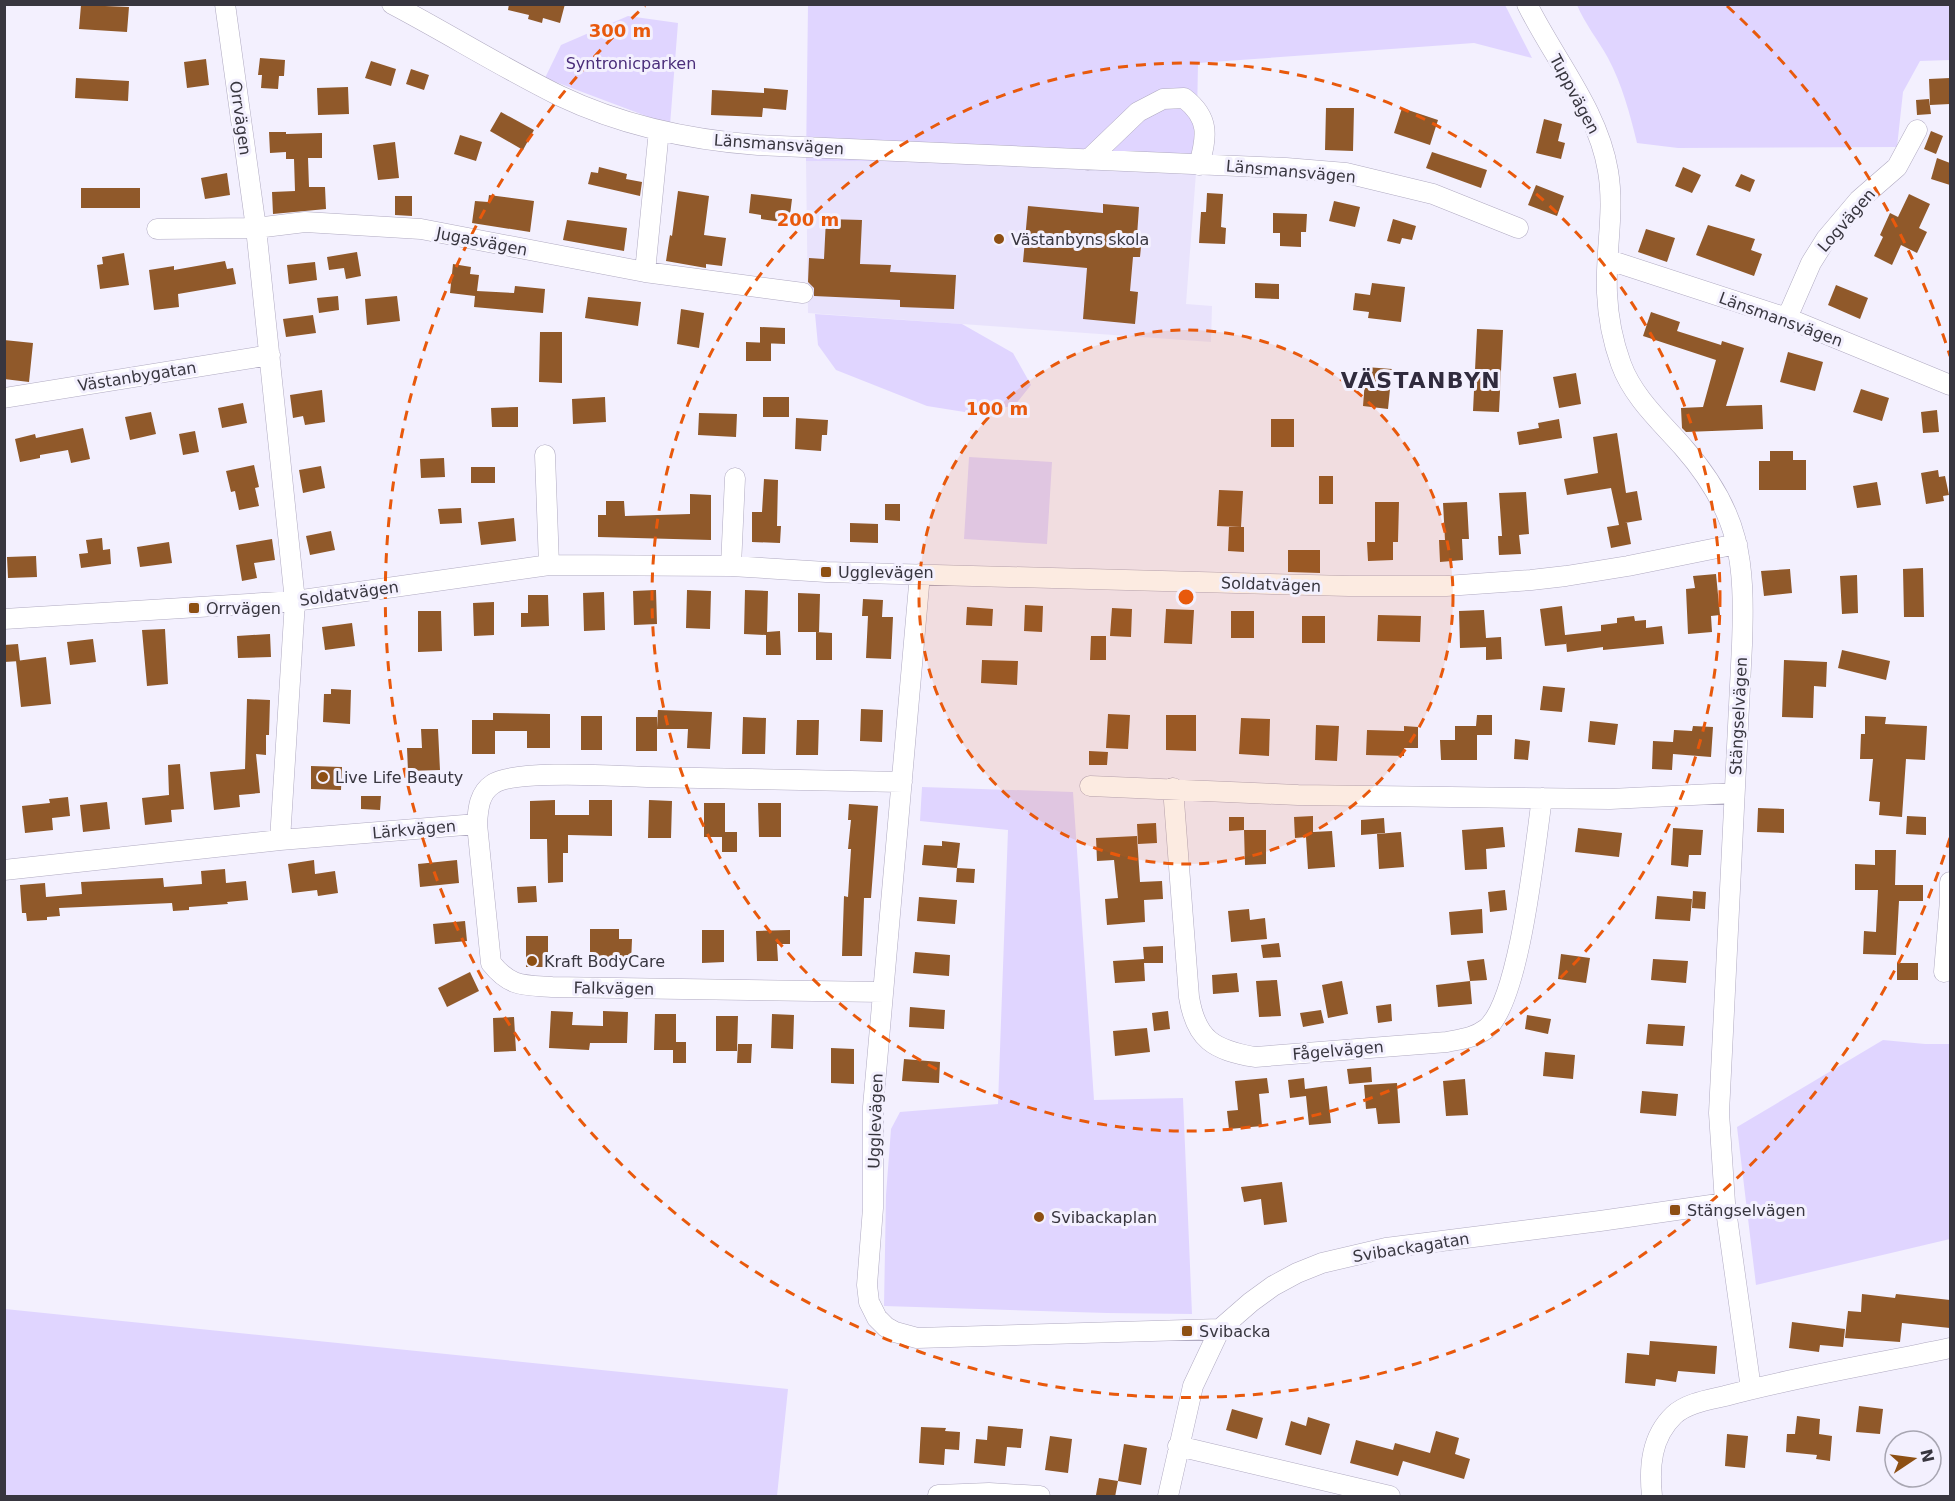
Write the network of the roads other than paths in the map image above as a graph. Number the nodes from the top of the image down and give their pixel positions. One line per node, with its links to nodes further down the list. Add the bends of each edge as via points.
1 (225, 4): 8 (street, Orrvägen)
2 (392, 4): 4 (street, Länsmansvägen, via 562,97)
3 (1527, 4): 11 (street, Tuppvägen, via 1595,126 1605,157 1611,200)
4 (659, 130): 6 (street, Länsmansvägen, via 758,146); 12 (street)
5 (1917, 130): 14 (street, Logvägen, via 1897,167 1859,200 1826,239)
6 (1088, 160): 7 (street, Länsmansvägen); 7 (street, Länsmansvägen, via 1138,112 1163,99 1184,98 1204,121 1205,142)
7 (1199, 165): 9 (street, Länsmansvägen, via 1346,173 1434,194)
8 (256, 228): 10 (street, Jugasvägen); 12 (street, Jugasvägen, via 305,222 421,229); 15 (street, Orrvägen)
9 (1518, 228)
10 (157, 229)
11 (1609, 260): 14 (street, Länsmansvägen); 20 (street, Stängselvägen, via 1609,319 1622,365 1644,403 1715,488)
12 (645, 272): 13 (street, Jugasvägen)
13 (803, 293)
14 (1787, 318): 16 (street, Länsmansvägen)
15 (270, 355): 17 (street, Västanbygatan); 24 (street, Orrvägen)
16 (1950, 386)
17 (4, 398)
18 (545, 454): 21 (street)
19 (735, 478): 22 (street)
20 (1737, 544): 23 (street, Soldatvägen, via 1566,576 1446,586); 29 (street, Stängselvägen, via 1744,597)
21 (549, 565): 22 (street, Soldatvägen); 24 (street, Soldatvägen)
22 (730, 566): 23 (street, Soldatvägen)
23 (920, 574): 26 (street, Ugglevägen)
24 (295, 601): 25 (street, Soldatvägen); 32 (street, Orrvägen)
25 (4, 619)
26 (902, 782): 31 (street, Lärkvägen, via 507,778 486,790); 36 (street, Ugglevägen)
27 (1090, 786): 28 (street)
28 (1173, 788): 30 (street, via 1298,795); 30 (street, Fågelvägen, via 1192,1016 1209,1042 1255,1057 1447,1042 1470,1038 1487,1029 1505,1000 1520,943)
29 (1734, 794): 30 (street); 37 (street, Stängselvägen, via 1719,1113)
30 (1542, 798)
31 (477, 824): 32 (street, Lärkvägen); 36 (street, Falkvägen, via 491,963 503,977 530,986 552,987)
32 (280, 840): 33 (street, Lärkvägen)
33 (4, 870)
34 (1950, 894): 35 (street)
35 (1944, 972)
36 (884, 992): 38 (street, Ugglevägen, via 873,1107 873,1208 867,1285 869,1302 877,1318 895,1332 917,1338)
37 (1725, 1203): 38 (street, Svibackagatan, via 1351,1255 1305,1270 1273,1286); 40 (street, Stängselvägen)
38 (1220, 1329): 41 (street, Svibackagatan, via 1193,1386)
39 (1950, 1348): 40 (street)
40 (1751, 1389): 46 (street, via 1688,1407 1670,1419 1656,1442)
41 (1178, 1446): 44 (street, Svibackagatan); 45 (street)
42 (938, 1495): 43 (street)
43 (1040, 1497)
44 (1168, 1497)
45 (1390, 1497)
46 (1652, 1497)

